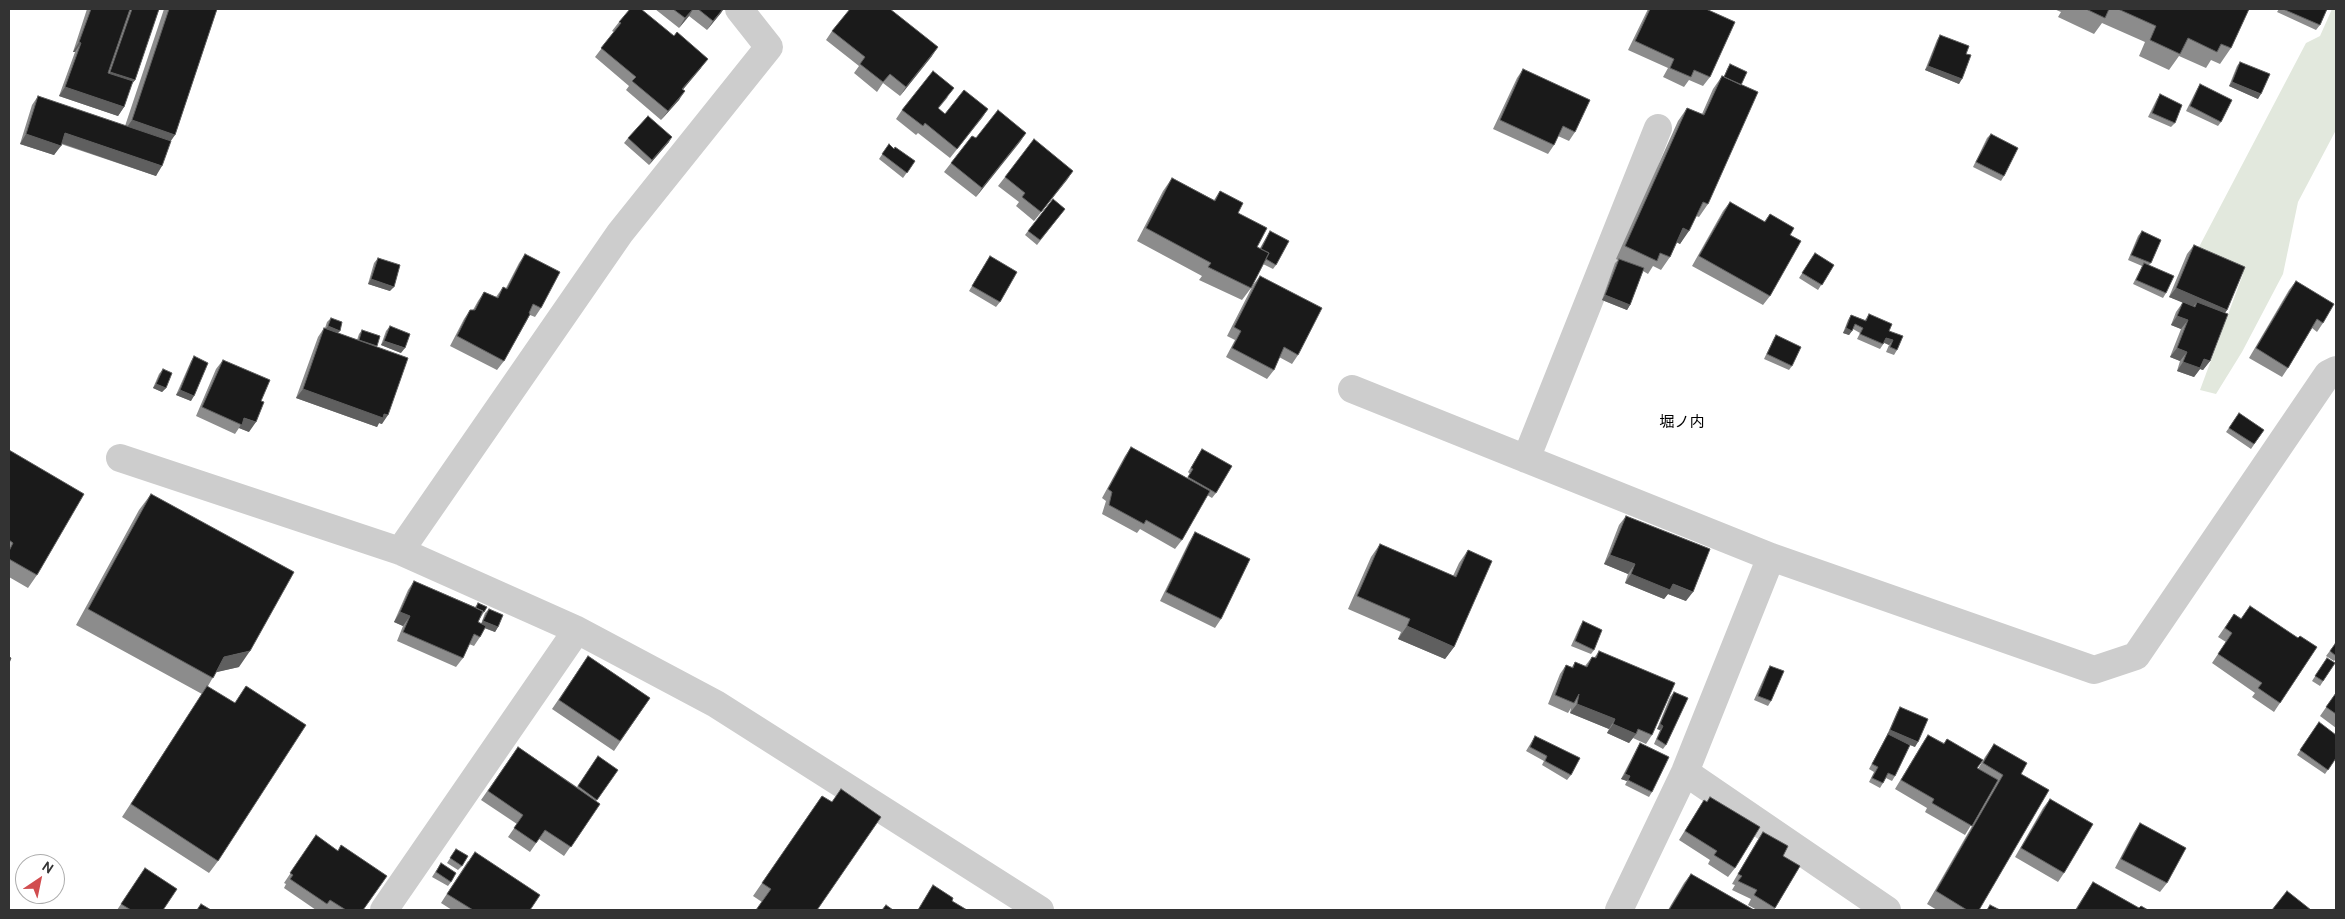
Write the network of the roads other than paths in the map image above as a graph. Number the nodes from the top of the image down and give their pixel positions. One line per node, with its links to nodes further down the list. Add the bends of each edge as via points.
1 (739, 9): 7 (street, via 769,47 620,233)
2 (1658, 128): 6 (street)
3 (2336, 370): 8 (street, via 2328,374 2136,656 2094,670)
4 (1352, 389): 6 (street)
5 (120, 458): 7 (street)
6 (1526, 459): 8 (street)
7 (400, 551): 9 (street)
8 (1771, 557): 10 (street)
9 (577, 630): 11 (street); 12 (street, via 716,704)
10 (1685, 772): 13 (street); 14 (street)
11 (384, 910)
12 (1040, 910)
13 (1619, 910)
14 (1887, 910)

